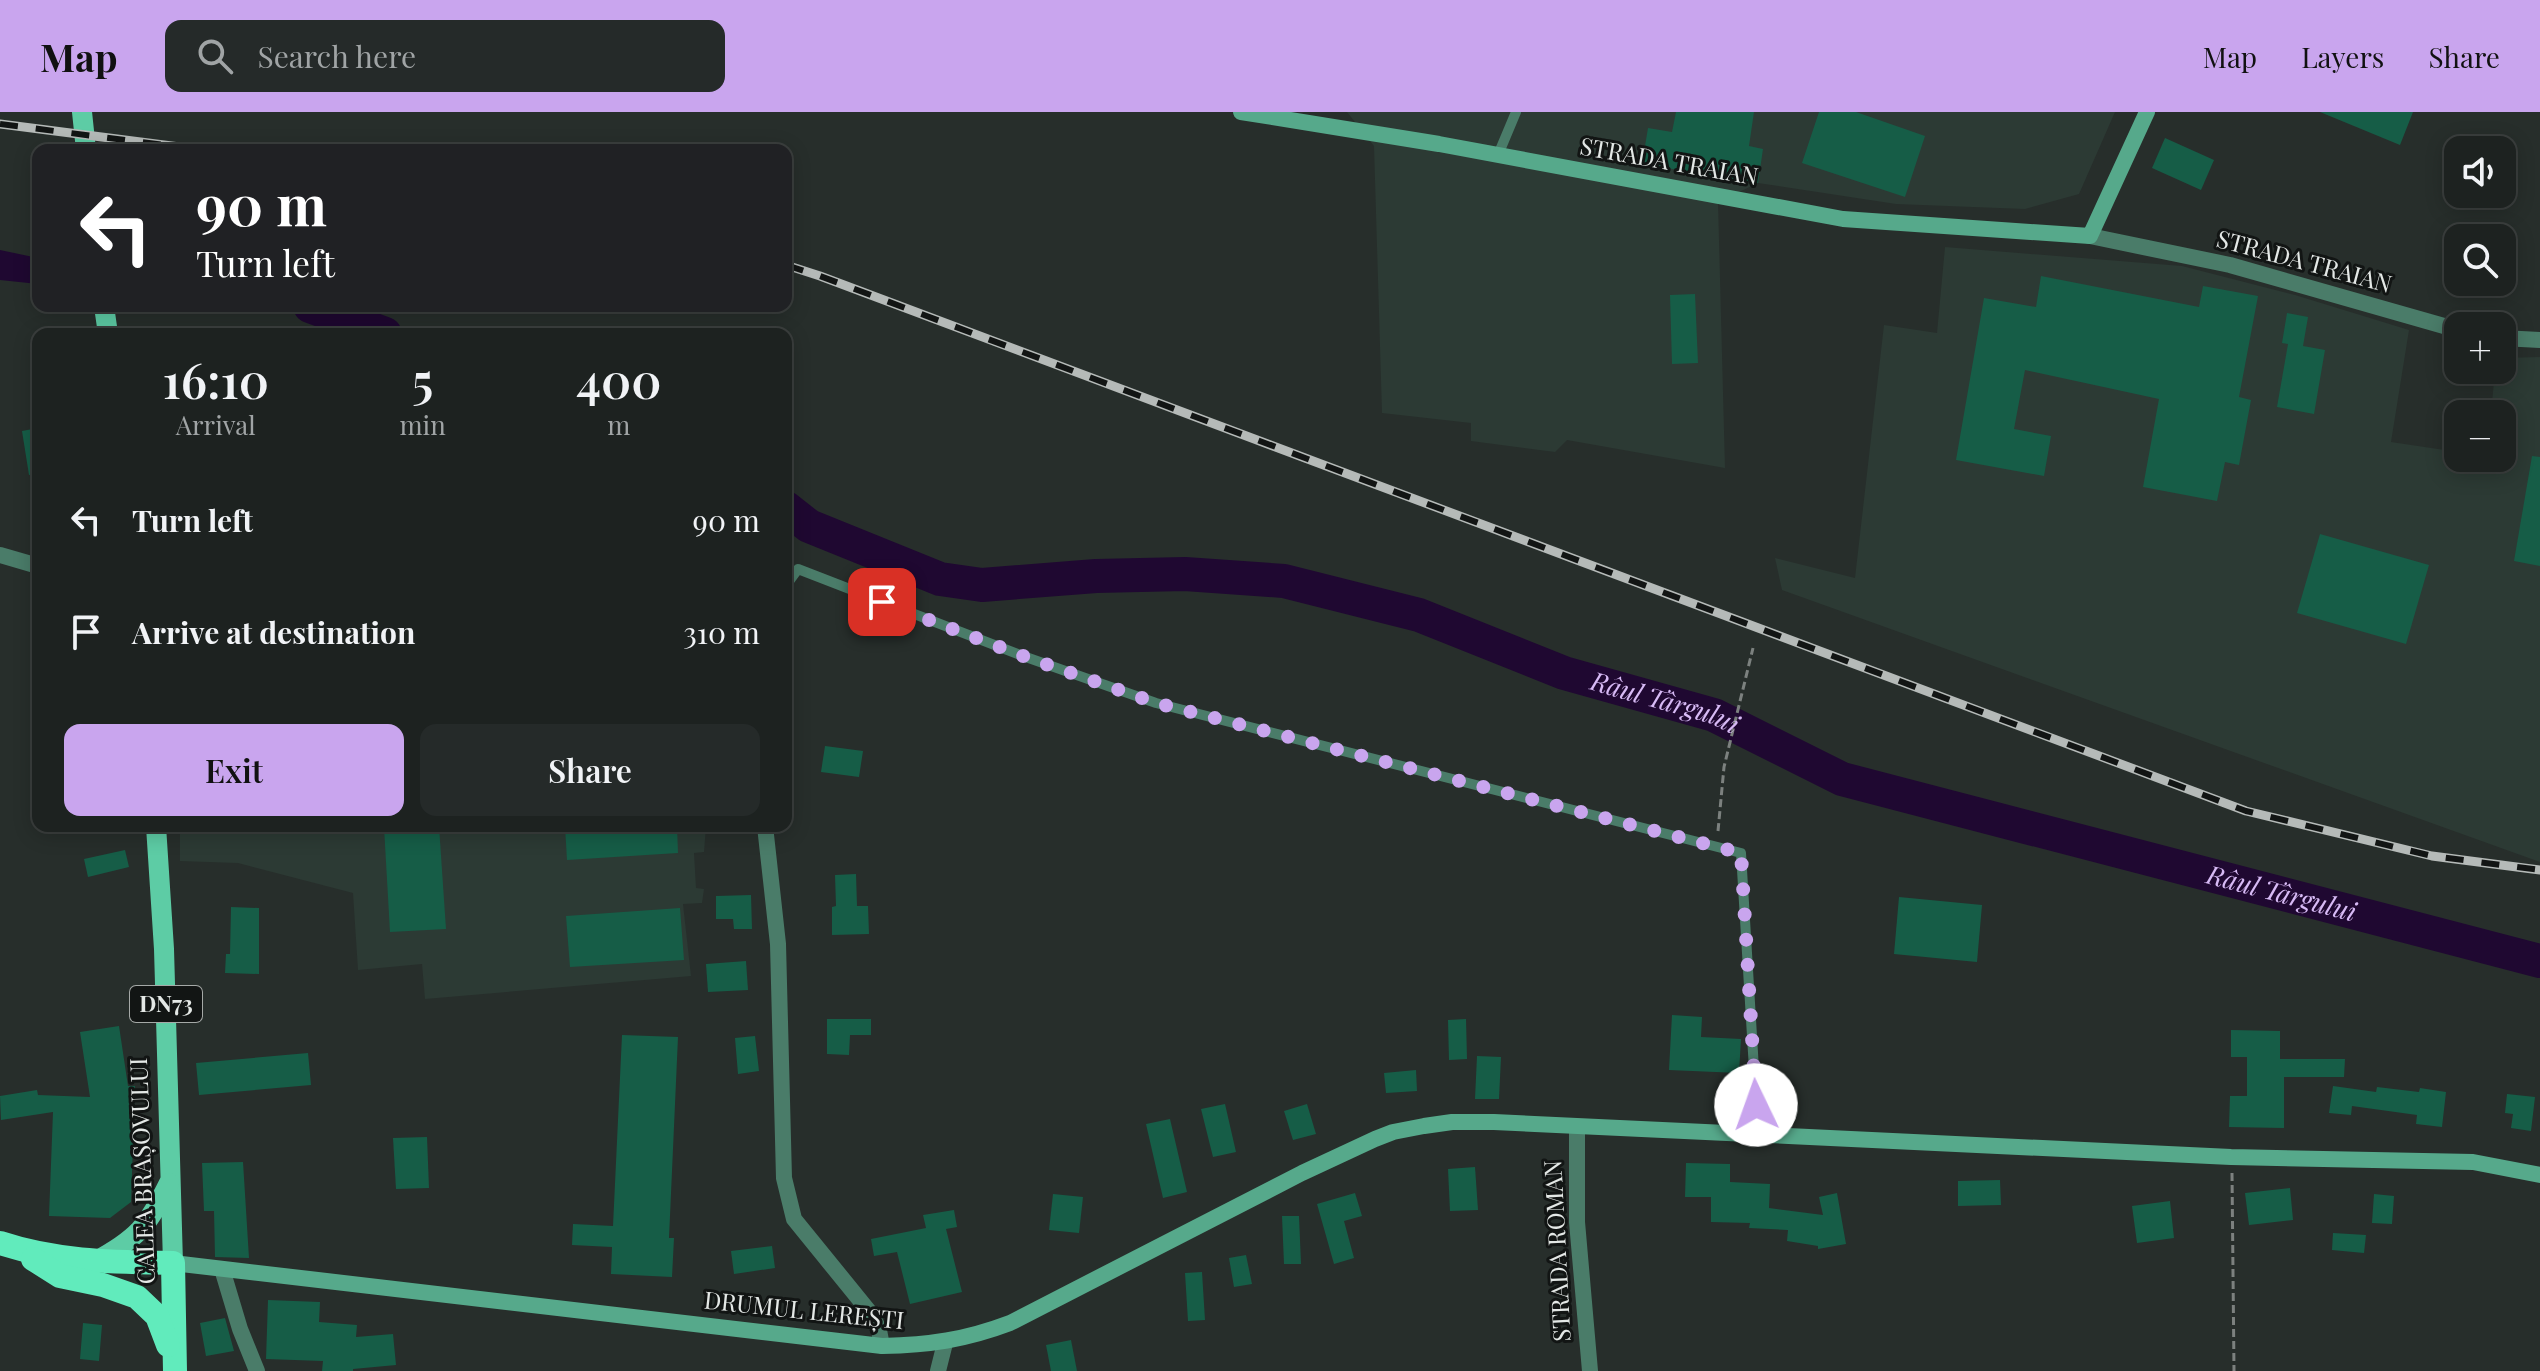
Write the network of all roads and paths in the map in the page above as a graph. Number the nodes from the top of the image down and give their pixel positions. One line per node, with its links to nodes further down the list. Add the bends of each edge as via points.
1 (82, 112): 5 (main road)
2 (1241, 112): 6 (main road, STRADA TRAIAN)
3 (1516, 112): 6 (lane)
4 (2147, 112): 7 (main road)
5 (85, 144)
6 (1498, 155): 7 (main road, STRADA TRAIAN, via 1843,219)
7 (2090, 236): 8 (street, STRADA TRAIAN, via 2230,265)
8 (2444, 326)
9 (2516, 339): 10 (street)
10 (2540, 340)
11 (0, 555): 12 (street)
12 (32, 564)
13 (792, 577): 17 (lane, via 798,569 1156,703)
14 (1753, 648): 17 (path, via 1724,767)
15 (156, 832): 22 (main road, CALEA BRAȘOVULUI / DN73)
16 (766, 832): 28 (street, via 778,944 784,1178 794,1219 872,1315)
17 (1716, 847): 19 (lane, via 1741,853)
18 (1577, 1127): 19 (main road, DRUMUL LEREȘTI); 27 (main road, DRUMUL LEREȘTI, via 1452,1122 1393,1132 1302,1173 1033,1312); 32 (street, STRADA ROMAN, via 1577,1222)
19 (1758, 1136): 20 (main road, DRUMUL LEREȘTI)
20 (2231, 1157): 21 (main road, DRUMUL LEREȘTI, via 2473,1162); 33 (path)
21 (2540, 1175)
22 (169, 1183): 24 (main road, via 146,1225); 25 (main road, CALEA BRAȘOVULUI / DN73)
23 (8, 1246): 24 (highway); 29 (highway, via 60,1276 137,1297 157,1316)
24 (94, 1262): 25 (highway)
25 (173, 1263): 26 (main road, DRUMUL LEREȘTI); 29 (highway, CALEA BRAȘOVULUI / DN73)
26 (222, 1269): 28 (main road, DRUMUL LEREȘTI); 30 (street)
27 (945, 1343): 28 (main road, DRUMUL LEREȘTI); 31 (street)
28 (882, 1346)
29 (175, 1371)
30 (257, 1371)
31 (938, 1371)
32 (1590, 1371)
33 (2234, 1371)

